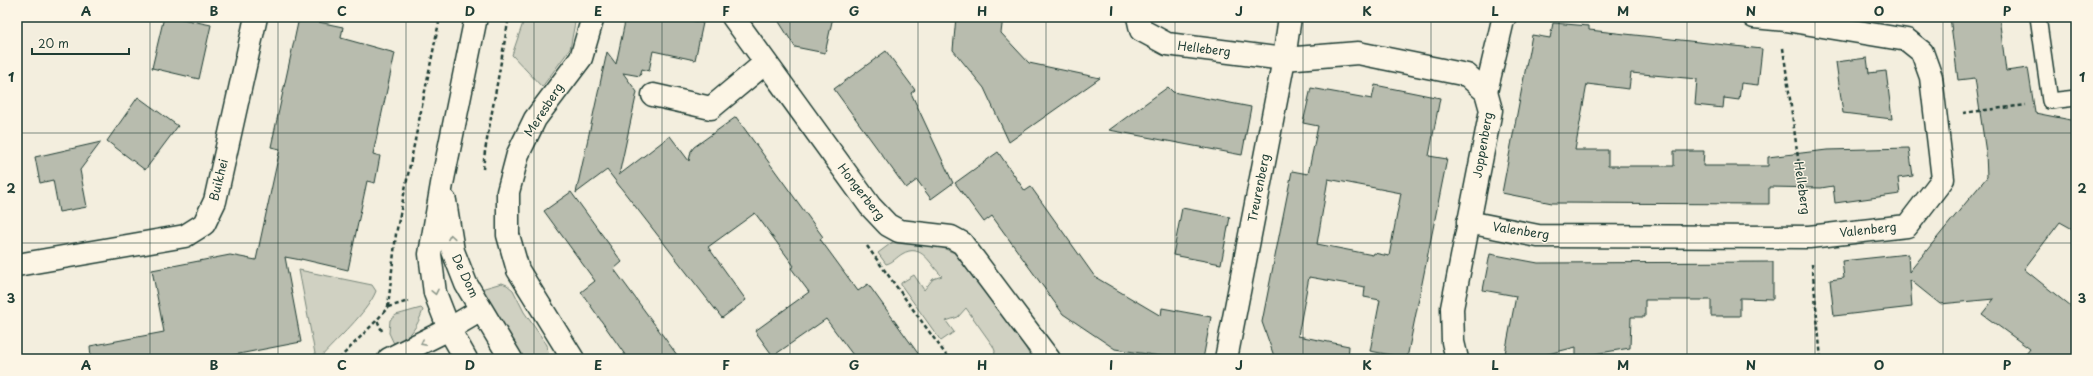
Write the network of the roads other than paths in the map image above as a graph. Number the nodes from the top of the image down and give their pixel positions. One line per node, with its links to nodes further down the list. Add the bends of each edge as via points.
1 (256, 17): 17 (street, Buikhei, via 216,201 204,224 186,236)
2 (476, 17): 15 (street, De Dom)
3 (593, 17): 23 (street, Meresberg, via 581,58 535,119 518,154 508,192 508,235 518,270)
4 (733, 17): 11 (street, Hongerberg)
5 (1138, 17): 10 (street, Helleberg, via 1141,30 1167,44)
6 (1290, 17): 10 (street, Treurenberg)
7 (1505, 17): 12 (street, via 1502,20)
8 (1754, 17): 16 (street, Valenberg, via 1907,40 1922,52 1931,76 1943,179 1907,226 1809,236 1538,236)
9 (2038, 17): 14 (lane, via 2050,101)
10 (1284, 59): 12 (street, via 1358,53 1467,75); 25 (street, Treurenberg)
11 (765, 63): 13 (street, via 711,108); 24 (street, Hongerberg, via 870,206 888,225 899,231 951,237 962,243)
12 (1486, 92): 16 (street, Joppenberg, via 1491,110)
13 (653, 95)
14 (2076, 98)
15 (442, 184): 18 (street, De Dom, one-way to 15, via 466,284 453,251); 19 (street, De Dom, one-way to 19, via 430,254 435,293)
16 (1468, 222): 26 (street, Joppenberg, via 1452,308 1453,342)
17 (17, 265)
18 (481, 310): 19 (street); 20 (street, De Dom)
19 (449, 330): 21 (street, one-way to 21); 22 (street, De Dom)
20 (503, 356)
21 (389, 359)
22 (466, 359)
23 (573, 359)
24 (1049, 359)
25 (1226, 359)
26 (1457, 359)

